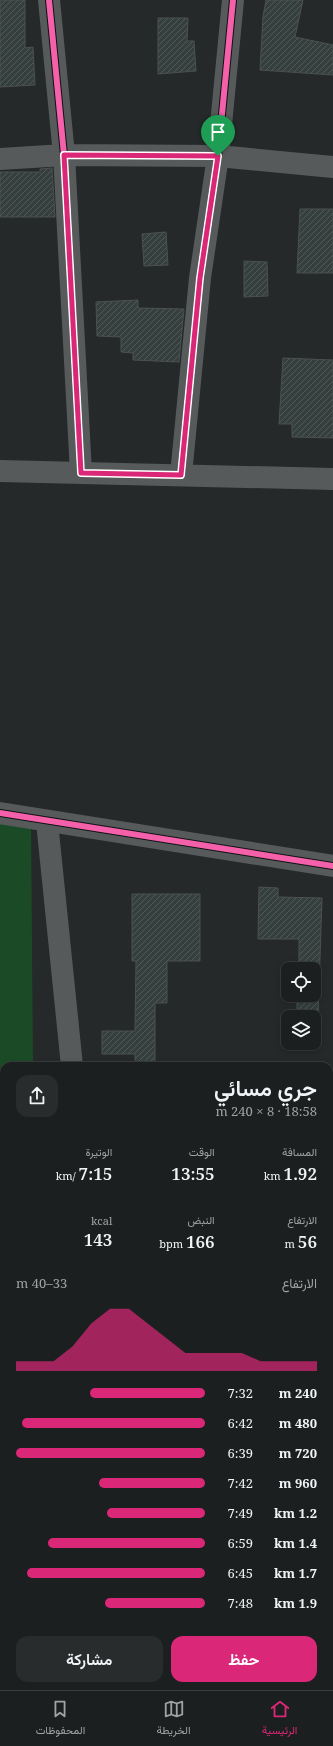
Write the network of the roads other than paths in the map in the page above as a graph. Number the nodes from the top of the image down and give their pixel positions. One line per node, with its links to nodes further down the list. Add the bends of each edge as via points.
1 (49, 0): 3 (street)
2 (233, 0): 4 (street)
3 (64, 155): 4 (street); 5 (street); 8 (street)
4 (218, 156): 6 (street); 9 (street, via 200,278)
5 (0, 159)
6 (333, 167)
7 (0, 472): 8 (street)
8 (81, 473): 9 (street)
9 (181, 475): 10 (street)
10 (333, 479)
11 (0, 813): 12 (street)
12 (47, 822): 13 (street); 14 (street)
13 (333, 866)
14 (72, 1062)

